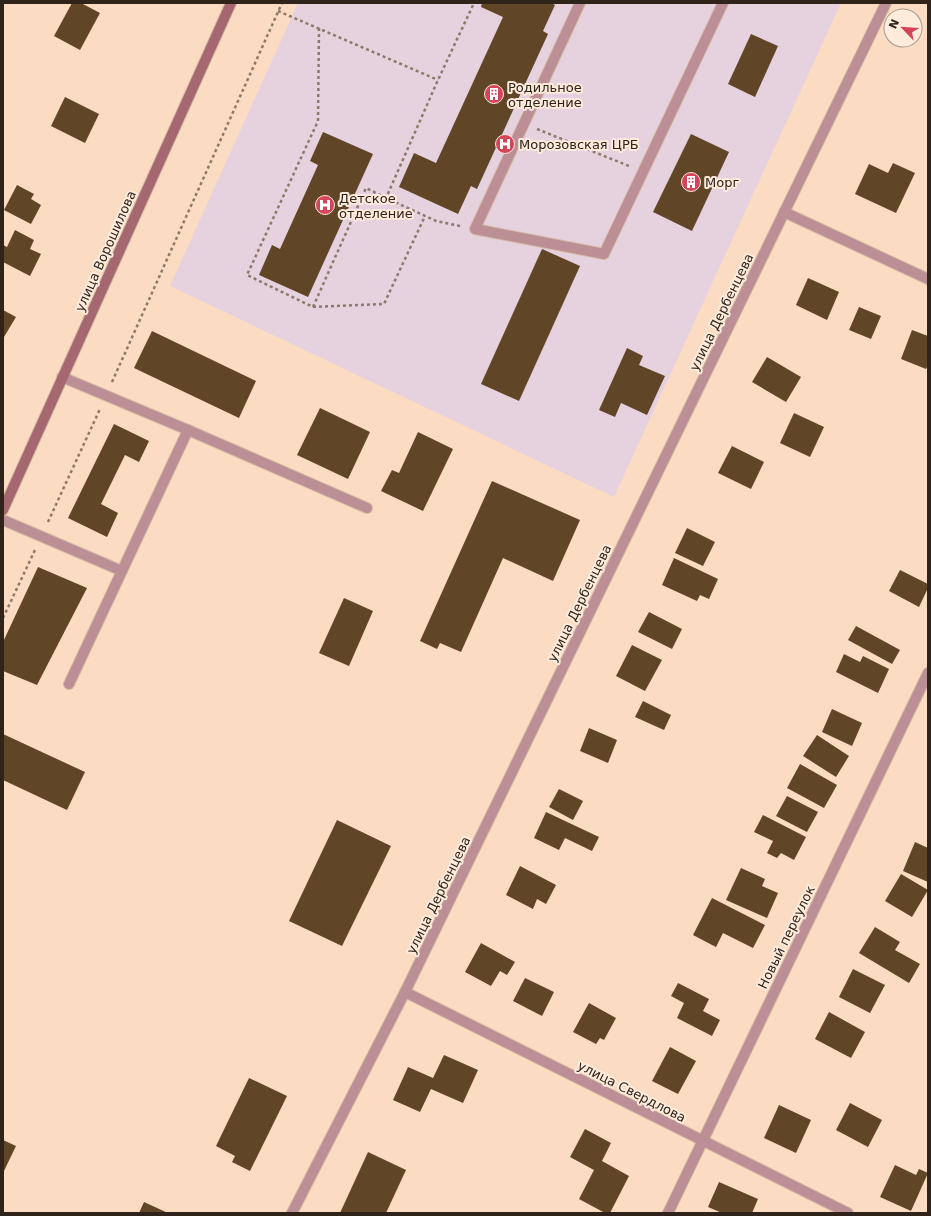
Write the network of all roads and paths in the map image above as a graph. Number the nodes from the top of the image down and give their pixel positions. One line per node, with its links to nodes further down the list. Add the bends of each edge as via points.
1 (231, 3): 18 (main road, улица Ворошилова)
2 (282, 3): 7 (path)
3 (474, 3): 9 (path)
4 (580, 3): 10 (street)
5 (723, 3): 11 (street)
6 (886, 3): 13 (street, улица Дербенцева)
7 (278, 10): 8 (path); 19 (path)
8 (319, 28): 9 (path); 17 (path, via 318,121 247,275)
9 (438, 80): 12 (path)
10 (524, 123): 11 (path); 15 (street)
11 (643, 171): 15 (street, via 604,254)
12 (386, 198): 14 (path); 17 (path, via 366,188)
13 (784, 212): 16 (street); 29 (street, улица Дербенцева)
14 (425, 216): 15 (path, via 436,221); 17 (path, via 384,304)
15 (475, 229)
16 (928, 279)
17 (313, 307)
18 (62, 377): 19 (street); 22 (main road, улица Ворошилова)
19 (106, 395): 20 (street); 24 (path)
20 (188, 430): 21 (street); 25 (street)
21 (367, 508)
22 (3, 510)
23 (3, 520): 24 (street)
24 (41, 536): 25 (street); 26 (path)
25 (122, 571): 28 (street)
26 (3, 618)
27 (928, 673): 30 (street, Новый переулок)
28 (70, 684)
29 (405, 992): 30 (street, улица Свердлова); 31 (street, улица Дербенцева)
30 (702, 1141): 32 (street, Новый переулок); 33 (street, улица Свердлова)
31 (292, 1213)
32 (668, 1213)
33 (848, 1213)

